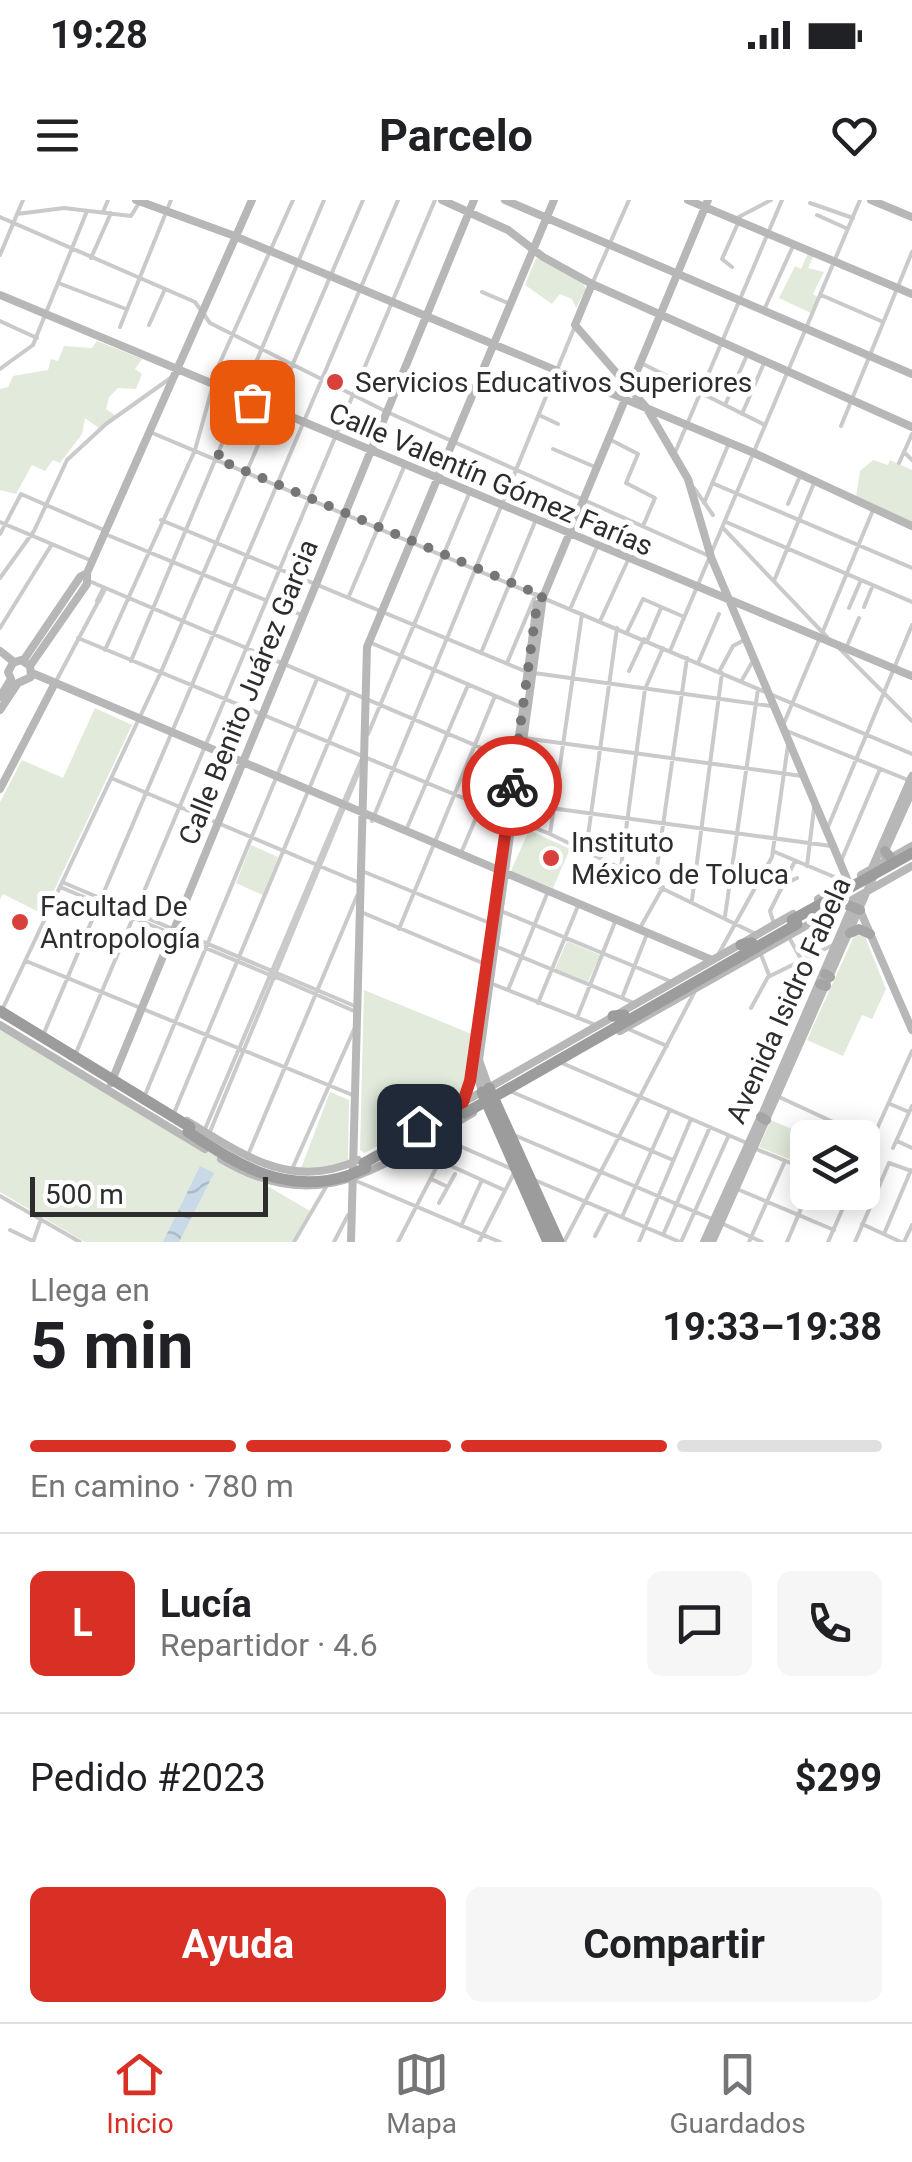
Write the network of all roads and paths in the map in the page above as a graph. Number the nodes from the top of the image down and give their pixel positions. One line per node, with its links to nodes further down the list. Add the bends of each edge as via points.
1 (23, 200): 28 (street)
2 (108, 200): 25 (street)
3 (171, 200): 24 (street)
4 (252, 200): 38 (main road)
5 (292, 200): 42 (street)
6 (324, 200): 48 (street)
7 (363, 200): 51 (street)
8 (398, 200): 57 (street)
9 (438, 200): 26 (main road); 63 (street)
10 (474, 200): 26 (main road, Calle Benito Juárez Garcia)
11 (505, 200): 21 (main road)
12 (554, 200): 32 (main road)
13 (629, 200): 39 (street)
14 (688, 200): 20 (main road)
15 (770, 200): 34 (street)
16 (782, 200): 37 (street)
17 (860, 200): 33 (street)
18 (871, 200): 31 (main road)
19 (138, 201): 24 (main road); 27 (street, via 132,216)
20 (706, 203): 34 (main road); 50 (main road)
21 (524, 204): 32 (main road)
22 (810, 204): 33 (street)
23 (88, 210): 25 (street); 28 (street); 41 (street)
24 (167, 211): 38 (main road); 52 (street)
25 (103, 212): 27 (street)
26 (469, 212): 43 (main road); 70 (main road, Calle Benito Juárez Garcia)
27 (111, 213): 46 (street)
28 (17, 214): 35 (street)
29 (817, 215): 36 (street)
30 (0, 217): 35 (street)
31 (912, 217)
32 (546, 218): 39 (main road); 43 (main road)
33 (853, 218): 36 (street)
34 (736, 220): 37 (main road); 49 (street, via 722,261)
35 (14, 224): 41 (street); 45 (street)
36 (848, 229): 47 (street)
37 (768, 233): 40 (main road); 62 (street)
38 (236, 237): 42 (main road); 66 (main road)
39 (611, 244): 50 (main road); 54 (street)
40 (794, 244): 47 (main road); 67 (street)
41 (71, 250): 46 (street); 53 (street)
42 (269, 250): 48 (main road); 77 (street)
43 (533, 250): 54 (main road); 64 (main road)
44 (912, 252): 55 (street)
45 (0, 256)
46 (91, 258): 52 (street)
47 (836, 261): 55 (main road); 61 (street)
48 (297, 262): 51 (main road); 81 (street)
49 (732, 267)
50 (676, 273): 62 (main road); 69 (main road)
51 (330, 276): 57 (main road); 86 (street)
52 (140, 278): 56 (street); 65 (street)
53 (60, 284): 65 (street); 68 (street)
54 (592, 284): 69 (main road); 73 (main road)
55 (897, 288): 59 (main road); 72 (street)
56 (165, 289): 66 (street); 74 (street)
57 (359, 290): 63 (main road); 92 (street)
58 (482, 292): 64 (street)
59 (912, 294)
60 (0, 295): 68 (main road, Calle Valentín Gómez Farías)
61 (821, 295): 72 (street); 76 (street)
62 (740, 300): 67 (main road); 79 (street)
63 (391, 304): 70 (main road); 96 (street)
64 (510, 304): 80 (main road)
65 (127, 309): 75 (street)
66 (201, 310): 77 (street); 88 (main road)
67 (764, 310): 76 (main road)
68 (48, 314): 78 (street); 88 (main road, Calle Valentín Gómez Farías)
69 (659, 315): 79 (main road); 84 (main road)
70 (425, 318): 80 (main road); 103 (main road, Calle Benito Juárez Garcia)
71 (0, 322): 78 (street)
72 (882, 322): 83 (street)
73 (575, 324): 90 (street); 94 (main road)
74 (149, 325)
75 (120, 327)
76 (806, 329): 83 (main road); 89 (street)
77 (231, 334): 81 (street); 93 (street)
78 (37, 338): 87 (street)
79 (722, 344): 82 (main road); 95 (street)
80 (492, 346): 90 (main road); 115 (main road)
81 (260, 348): 86 (street); 97 (street)
82 (747, 355): 85 (main road); 100 (street)
83 (868, 356): 91 (main road); 99 (street)
84 (639, 362): 94 (main road); 95 (street)
85 (764, 362): 89 (main road); 104 (street)
86 (292, 364): 92 (street); 102 (street)
87 (0, 369)
88 (174, 373): 93 (main road, Calle Valentín Gómez Farías); 112 (main road); 140 (street, via 90,436 67,460)
89 (787, 373): 99 (main road); 109 (street)
90 (558, 374): 98 (main road); 105 (street)
91 (912, 374)
92 (322, 379): 96 (street); 107 (street)
93 (212, 385): 97 (main road, Calle Valentín Gómez Farías); 118 (street)
94 (630, 386): 98 (main road); 101 (main road)
95 (701, 393): 100 (street); 108 (street)
96 (354, 395): 103 (street); 113 (street)
97 (242, 398): 102 (main road, Calle Valentín Gómez Farías); 123 (street)
98 (624, 400): 101 (main road); 114 (main road)
99 (851, 401): 110 (street); 111 (main road)
100 (725, 405): 104 (street)
101 (649, 411): 108 (main road); 122 (main road)
102 (272, 412): 107 (main road, Calle Valentín Gómez Farías); 129 (street)
103 (387, 412): 115 (street); 120 (main road, Calle Benito Juárez Garcia)
104 (742, 414): 109 (street)
105 (541, 416): 106 (street); 128 (street)
106 (558, 424)
107 (302, 425): 113 (main road, Calle Valentín Gómez Farías); 134 (street)
108 (687, 426): 116 (main road); 122 (street)
109 (766, 426): 121 (street)
110 (841, 426)
111 (912, 430): 119 (street)
112 (150, 432): 118 (street); 155 (main road)
113 (335, 438): 120 (main road, Calle Valentín Gómez Farías); 137 (street)
114 (608, 439): 127 (main road); 151 (street, via 638,454 626,482 656,498)
115 (455, 442): 128 (street); 131 (main road)
116 (729, 443): 121 (main road); 133 (street)
117 (553, 449): 127 (street)
118 (195, 450): 123 (street); 146 (street)
119 (904, 452): 124 (street); 125 (street)
120 (370, 453): 126 (main road, Calle Valentín Gómez Farías); 144 (main road, Calle Benito Juárez Garcia)
121 (754, 453): 130 (main road); 136 (street)
122 (674, 454): 139 (main road)
123 (217, 459): 129 (street); 154 (street)
124 (912, 460)
125 (899, 463)
126 (404, 467): 131 (main road, Calle Valentín Gómez Farías); 153 (street)
127 (597, 468): 138 (main road)
128 (518, 470): 138 (street); 142 (street)
129 (246, 471): 134 (street); 159 (street)
130 (801, 474): 132 (main road); 141 (street)
131 (436, 480): 135 (main road, Calle Valentín Gómez Farías); 160 (main road)
132 (815, 481): 143 (main road); 147 (street)
133 (712, 483): 136 (street); 139 (street)
134 (277, 484): 137 (street); 166 (street)
135 (469, 494): 142 (main road, Calle Valentín Gómez Farías); 167 (street)
136 (737, 494): 147 (street); 150 (street)
137 (309, 498): 144 (street); 172 (street)
138 (584, 498): 151 (street); 157 (main road)
139 (699, 498): 145 (street); 168 (main road)
140 (46, 504): 149 (street, via 22,494); 155 (street); 158 (street)
141 (788, 504)
142 (503, 508): 148 (main road, Calle Valentín Gómez Farías); 174 (street)
143 (874, 508): 152 (main road); 162 (street)
144 (346, 514): 153 (street); 182 (main road, Calle Benito Juárez Garcia)
145 (713, 516)
146 (160, 520): 154 (street); 165 (street)
147 (799, 520): 162 (street); 164 (street)
148 (536, 522): 157 (main road, Calle Valentín Gómez Farías); 181 (street)
149 (3, 523): 156 (street); 158 (street)
150 (725, 525): 164 (street); 168 (street); 179 (street)
151 (643, 526): 168 (street)
152 (912, 526)
153 (379, 528): 160 (street); 188 (street)
154 (188, 530): 159 (street); 171 (street)
155 (106, 532): 165 (street); 170 (main road)
156 (0, 534)
157 (568, 534): 163 (main road, Calle Valentín Gómez Farías); 187 (main road)
158 (30, 535): 161 (street); 177 (street)
159 (216, 542): 166 (street); 176 (street)
160 (412, 542): 167 (street); 199 (main road)
161 (52, 544): 170 (street); 209 (street)
162 (858, 545): 173 (street); 175 (street)
163 (597, 547): 169 (main road, Calle Valentín Gómez Farías); 196 (street)
164 (787, 548): 175 (street); 179 (street)
165 (147, 551): 171 (street); 189 (street)
166 (247, 555): 172 (street); 184 (street)
167 (444, 555): 174 (street); 207 (street)
168 (712, 556): 185 (street); 193 (main road)
169 (628, 560): 185 (main road, Calle Valentín Gómez Farías); 205 (street)
170 (93, 561): 180 (main road)
171 (174, 563): 176 (street); 198 (street)
172 (281, 568): 182 (street); 191 (street)
173 (912, 568)
174 (477, 569): 181 (street); 216 (street)
175 (846, 574): 178 (street); 213 (street)
176 (202, 575): 184 (street); 206 (street)
177 (0, 578)
178 (861, 580): 183 (street); 197 (street)
179 (774, 581): 213 (street)
180 (85, 582): 186 (street); 233 (main road)
181 (510, 583): 187 (street); 225 (street)
182 (317, 584): 188 (street); 202 (main road, Calle Benito Juárez Garcia)
183 (874, 585): 192 (street); 194 (street)
184 (233, 587): 191 (street); 212 (street)
185 (696, 588): 193 (main road, Calle Valentín Gómez Farías); 203 (street)
186 (105, 591): 189 (street); 190 (street)
187 (540, 595): 196 (street); 231 (street); 239 (main road)
188 (349, 597): 199 (street)
189 (126, 600): 198 (street); 221 (street)
190 (98, 602): 214 (street)
191 (267, 602): 202 (street); 222 (street)
192 (912, 602)
193 (731, 603): 213 (main road, Calle Valentín Gómez Farías); 215 (main road)
194 (864, 606)
195 (662, 607): 203 (street); 211 (street, via 645,598); 217 (street)
196 (570, 608): 200 (street)
197 (849, 608)
198 (152, 610): 206 (street); 229 (street)
199 (382, 611): 207 (street); 218 (main road)
200 (582, 614): 205 (street); 241 (street)
201 (719, 614): 230 (street)
202 (304, 616): 232 (main road, Calle Benito Juárez Garcia)
203 (684, 617): 223 (street)
204 (859, 618): 220 (street)
205 (600, 621): 210 (street)
206 (181, 622): 212 (street); 237 (street)
207 (415, 625): 216 (street); 226 (street)
208 (912, 627): 234 (street)
209 (0, 628)
210 (617, 628): 211 (street); 247 (street)
211 (627, 632): 217 (street)
212 (212, 635): 222 (street); 248 (street)
213 (821, 636): 220 (main road, Calle Valentín Gómez Farías); 261 (street)
214 (78, 638): 221 (street); 245 (street)
215 (746, 638): 228 (main road); 238 (street, via 733,646)
216 (448, 639): 225 (street); 235 (street)
217 (645, 640): 219 (street); 236 (street)
218 (369, 642): 226 (street); 259 (main road)
219 (662, 648): 223 (street); 250 (street)
220 (841, 648): 234 (main road, Calle Valentín Gómez Farías); 251 (street)
221 (105, 650): 229 (street)
222 (246, 650): 232 (street); 257 (street)
223 (670, 651): 227 (street)
224 (0, 653): 233 (main road)
225 (481, 654): 231 (street)
226 (402, 656): 235 (street); 262 (street)
227 (687, 658): 230 (street); 254 (street)
228 (754, 658): 243 (street); 253 (main road)
229 (131, 661): 237 (street)
230 (698, 663): 238 (street)
231 (507, 665): 239 (street)
232 (284, 666): 242 (street); 266 (main road, Calle Benito Juárez Garcia)
233 (24, 667): 244 (main road); 244 (main road); 245 (main road)
234 (894, 668): 240 (main road, Calle Valentín Gómez Farías); 251 (street)
235 (435, 670): 246 (street); 268 (street)
236 (629, 671)
237 (161, 672): 248 (street); 267 (street)
238 (721, 672): 243 (street); 258 (street)
239 (530, 673): 241 (street); 264 (main road)
240 (912, 676)
241 (572, 679): 247 (street); 278 (street)
242 (317, 680): 252 (street); 270 (street)
243 (742, 681): 249 (street)
244 (14, 682): 255 (main road); 265 (main road)
245 (54, 685): 267 (main road); 300 (main road)
246 (468, 685): 256 (street); 273 (street)
247 (608, 685): 250 (street); 281 (street)
248 (192, 686): 257 (street); 272 (street)
249 (758, 688): 253 (street); 260 (street)
250 (646, 689): 254 (street); 282 (street)
251 (884, 692): 269 (street); 274 (street)
252 (349, 693): 259 (street); 277 (street)
253 (770, 693): 261 (street); 263 (main road)
254 (682, 695): 258 (street); 285 (street)
255 (0, 696)
256 (495, 696): 264 (street); 279 (street)
257 (226, 699): 266 (street); 280 (street)
258 (720, 699): 260 (street); 289 (street)
259 (366, 700): 262 (street); 276 (main road)
260 (756, 704): 263 (street); 292 (street)
261 (792, 704): 271 (street); 274 (street)
262 (381, 706): 268 (street); 276 (street)
263 (776, 707): 271 (main road)
264 (526, 709): 275 (main road)
265 (0, 710)
266 (264, 715): 270 (street); 290 (main road, Calle Benito Juárez Garcia)
267 (138, 721): 272 (main road); 296 (street)
268 (414, 721): 273 (street); 291 (street)
269 (912, 722)
270 (296, 729): 277 (street); 297 (street)
271 (786, 730): 287 (street); 294 (street); 295 (main road)
272 (170, 734): 280 (main road); 302 (street)
273 (447, 734): 279 (street); 299 (street)
274 (868, 735): 283 (street); 287 (street)
275 (521, 738): 278 (street); 288 (main road)
276 (366, 739): 286 (main road)
277 (329, 744): 286 (street); 301 (street)
278 (563, 744): 281 (street); 309 (street)
279 (474, 746): 284 (street); 303 (street)
280 (205, 749): 290 (main road); 308 (street)
281 (600, 749): 282 (street); 310 (street)
282 (637, 754): 285 (street); 313 (street)
283 (912, 754)
284 (502, 757): 288 (street); 306 (street)
285 (673, 759): 289 (street); 315 (street)
286 (363, 760): 291 (street); 307 (street); 311 (main road)
287 (857, 760): 293 (street); 316 (street)
288 (517, 763): 305 (main road); 312 (main road)
289 (710, 764): 292 (street); 317 (street)
290 (243, 766): 297 (main road); 314 (main road, Calle Benito Juárez Garcia)
291 (394, 769): 299 (street); 311 (street)
292 (747, 769): 294 (street); 320 (street)
293 (880, 769): 298 (street); 332 (street)
294 (783, 774): 295 (street); 322 (street)
295 (806, 777): 304 (main road)
296 (111, 778): 302 (street); 343 (street)
297 (275, 778): 301 (main road); 321 (street)
298 (911, 782): 333 (main road, Avenida Isidro Fabela); 333 (main road, Avenida Isidro Fabela)
299 (427, 783): 303 (street); 318 (street)
300 (0, 790)
301 (308, 792): 307 (main road); 326 (street)
302 (146, 793): 308 (street); 352 (street)
303 (454, 794): 306 (street); 323 (street)
304 (815, 798): 316 (main road); 324 (street)
305 (514, 803): 309 (street); 312 (main road)
306 (481, 805): 312 (street); 328 (street)
307 (342, 806): 311 (main road); 334 (street)
308 (180, 808): 314 (street); 357 (street)
309 (554, 808): 310 (street); 319 (street)
310 (591, 814): 313 (street); 327 (street)
311 (368, 817): 318 (main road); 323 (main road); 337 (main road)
312 (510, 817): 319 (street); 338 (main road)
313 (628, 819): 315 (street); 336 (street)
314 (219, 824): 321 (street); 366 (main road, Calle Benito Juárez Garcia)
315 (664, 824): 317 (street); 342 (street)
316 (828, 827): 325 (main road)
317 (702, 828): 320 (street); 351 (street)
318 (406, 830): 323 (main road)
319 (550, 834): 327 (street)
320 (738, 834): 322 (street); 358 (street)
321 (251, 838): 326 (street); 373 (street)
322 (775, 839): 324 (street); 329 (street)
323 (435, 844): 328 (main road); 338 (main road); 350 (street)
324 (810, 844): 325 (street); 335 (street)
325 (836, 847): 332 (main road)
326 (283, 850): 334 (street); 377 (street)
327 (586, 850): 336 (street)
328 (461, 852): 338 (main road)
329 (774, 852): 331 (street); 360 (street)
330 (912, 856): 333 (main road); 339 (main road); 371 (highway, bridge)
331 (795, 861): 335 (street); 346 (street)
332 (841, 861): 341 (main road)
333 (883, 861): 339 (main road); 341 (main road); 349 (main road, Avenida Isidro Fabela); 354 (main road, Avenida Isidro Fabela)
334 (318, 865): 344 (street); 384 (street)
335 (807, 866): 341 (street)
336 (621, 867): 342 (street)
337 (362, 871): 344 (main road); 350 (street)
338 (503, 872): 348 (main road); 355 (main road); 363 (main road)
339 (895, 876): 349 (main road)
340 (796, 878): 346 (street)
341 (849, 882): 347 (main road); 354 (main road)
342 (655, 883): 345 (street)
343 (61, 885): 352 (street); 379 (street)
344 (362, 886): 356 (main road); 394 (street)
345 (663, 886): 351 (street); 365 (street)
346 (782, 886): 362 (street, via 770,911)
347 (834, 890): 354 (main road); 362 (main road)
348 (548, 891): 353 (main road); 361 (street)
349 (867, 891): 354 (main road, Avenida Isidro Fabela)
350 (414, 892): 363 (street); 364 (street)
351 (692, 900): 358 (street)
352 (100, 901): 357 (street); 386 (street)
353 (579, 904): 359 (main road); 369 (street)
354 (851, 904): 367 (main road); 368 (main road); 370 (main road, Avenida Isidro Fabela); 370 (main road, Avenida Isidro Fabela)
355 (500, 910): 361 (street); 363 (main road)
356 (360, 912): 364 (street); 400 (main road)
357 (134, 915): 366 (street); 393 (street)
358 (726, 916): 360 (street)
359 (616, 920): 365 (main road); 374 (street)
360 (736, 921): 371 (street); 380 (street)
361 (534, 924): 369 (street); 375 (street)
362 (774, 925): 371 (main road)
363 (495, 926): 372 (main road); 381 (main road)
364 (399, 929): 381 (street)
365 (643, 931): 380 (main road); 382 (street)
366 (173, 932): 373 (street); 398 (main road, Calle Benito Juárez Garcia)
367 (870, 934): 370 (main road, via 862,929); 407 (main road)
368 (788, 936): 371 (main road); 378 (street)
369 (566, 938): 374 (street); 383 (street)
370 (845, 938): 376 (street); 424 (main road, Avenida Isidro Fabela)
371 (757, 945): 380 (highway); 380 (main road); 387 (street)
372 (495, 946): 375 (street); 381 (main road)
373 (206, 947): 377 (street); 404 (street)
374 (604, 954): 382 (street); 390 (street)
375 (522, 956): 383 (street); 392 (street)
376 (810, 957): 378 (street); 403 (street)
377 (237, 959): 384 (street); 409 (street)
378 (802, 960): 387 (street)
379 (26, 961): 386 (street); 401 (street)
380 (719, 963): 385 (main road); 389 (highway); 391 (main road); 405 (highway)
381 (490, 966): 388 (main road); 416 (main road)
382 (634, 966): 389 (street); 395 (street)
383 (552, 970): 390 (street); 396 (street)
384 (273, 974): 394 (street); 411 (street)
385 (686, 974): 389 (highway)
386 (67, 977): 393 (street); 408 (street)
387 (768, 977): 399 (street)
388 (490, 983): 392 (street); 416 (main road)
389 (674, 985): 397 (main road); 405 (highway)
390 (590, 986): 395 (street); 402 (street)
391 (696, 988): 405 (main road); 410 (street)
392 (508, 990): 396 (street)
393 (104, 992): 398 (street); 413 (street)
394 (317, 992): 400 (street); 415 (street)
395 (622, 998): 397 (street)
396 (538, 1003): 402 (street)
397 (636, 1004): 405 (main road)
398 (141, 1008): 404 (street); 418 (main road, Calle Benito Juárez Garcia)
399 (751, 1008)
400 (359, 1014): 420 (street); 426 (main road)
401 (4, 1015): 408 (main road); 413 (highway); 419 (main road)
402 (577, 1018): 406 (street)
403 (776, 1021)
404 (174, 1022): 409 (street); 423 (street)
405 (620, 1024): 406 (main road); 410 (street); 414 (main road); 427 (highway)
406 (596, 1025): 427 (main road)
407 (912, 1030)
408 (44, 1033): 413 (main road)
409 (206, 1036): 411 (street); 432 (street)
410 (667, 1046): 425 (street)
411 (242, 1050): 415 (street); 439 (street)
412 (912, 1051): 428 (street)
413 (73, 1056): 417 (main road); 438 (highway, bridge)
414 (562, 1063): 425 (street); 427 (main road)
415 (285, 1068): 420 (street); 450 (street)
416 (477, 1068): 421 (main road); 427 (main road); 427 (main road)
417 (104, 1069): 418 (main road); 419 (main road, via 103,1080)
418 (114, 1076): 422 (main road, Calle Benito Juárez Garcia); 423 (main road)
419 (95, 1083): 422 (main road)
420 (328, 1086): 426 (street); 457 (street)
421 (485, 1090): 427 (highway); 427 (main road)
422 (108, 1091): 461 (main road)
423 (145, 1094): 432 (main road)
424 (774, 1095): 435 (street); 446 (main road, Avenida Isidro Fabela)
425 (640, 1097): 430 (street); 443 (street)
426 (358, 1098): 455 (main road)
427 (487, 1098): 433 (highway); 433 (highway); 441 (main road); 443 (street); 455 (highway)
428 (888, 1104): 431 (street); 436 (street)
429 (912, 1106): 431 (street)
430 (670, 1110): 434 (street); 449 (street)
431 (909, 1112): 445 (street)
432 (174, 1113): 439 (main road)
433 (499, 1119): 440 (highway); 459 (highway)
434 (691, 1119): 437 (street); 451 (street)
435 (828, 1120)
436 (880, 1122)
437 (710, 1127): 442 (street); 474 (street)
438 (189, 1130): 450 (highway); 461 (highway)
439 (206, 1133): 450 (main road)
440 (510, 1133): 458 (street); 459 (highway)
441 (434, 1135): 444 (street); 455 (main road)
442 (728, 1135): 446 (street); 480 (street)
443 (620, 1137): 449 (street); 458 (street)
444 (450, 1141): 452 (street); 459 (street)
445 (897, 1141): 447 (street); 448 (street)
446 (751, 1146): 453 (street); 467 (main road, Avenida Isidro Fabela); 484 (main road, Avenida Isidro Fabela)
447 (894, 1148)
448 (912, 1148)
449 (652, 1151): 451 (street); 466 (street)
450 (241, 1156): 455 (highway, via 291,1177); 457 (main road)
451 (673, 1160): 470 (street)
452 (440, 1161): 462 (street); 463 (street)
453 (785, 1161): 454 (street); 472 (street)
454 (790, 1163)
455 (355, 1170): 457 (main road); 461 (highway, via 309,1183); 465 (main road); 475 (main road); 476 (street)
456 (912, 1171): 485 (street, via 890,1163); 494 (street)
457 (291, 1172)
458 (602, 1172): 466 (street); 471 (street)
459 (522, 1173): 468 (street); 471 (street); 504 (highway); 505 (highway)
460 (455, 1174): 464 (street)
461 (263, 1179): 465 (main road)
462 (431, 1179): 464 (street); 476 (street)
463 (482, 1180): 468 (street); 487 (street)
464 (448, 1186): 473 (street)
465 (326, 1187): 498 (street)
466 (636, 1187): 470 (street); 482 (street)
467 (736, 1188): 472 (street); 484 (main road, Avenida Isidro Fabela)
468 (504, 1191): 491 (street)
469 (0, 1196): 483 (street)
470 (658, 1197): 474 (street); 488 (street)
471 (587, 1202): 479 (street); 505 (street)
472 (767, 1202): 481 (street); 495 (street)
473 (438, 1203)
474 (678, 1204): 480 (street); 492 (street)
475 (354, 1206): 499 (street); 500 (main road)
476 (416, 1207): 487 (street); 501 (street)
477 (801, 1210): 481 (street)
478 (842, 1210): 490 (street)
479 (608, 1211): 482 (street); 493 (street)
480 (695, 1211): 484 (street); 507 (street)
481 (799, 1215): 490 (street); 511 (street)
482 (622, 1217): 488 (street)
483 (41, 1219): 496 (street); 497 (street)
484 (717, 1222): 495 (street); 508 (main road, Avenida Isidro Fabela); 509 (main road, Avenida Isidro Fabela)
485 (862, 1224): 494 (street); 513 (street)
486 (912, 1225): 514 (street)
487 (461, 1226): 491 (street)
488 (645, 1227): 492 (street); 506 (street)
489 (10, 1230): 496 (street)
490 (834, 1230): 512 (street)
491 (482, 1234): 502 (street); 503 (street)
492 (663, 1235): 507 (street)
493 (595, 1236)
494 (887, 1238): 514 (street)
495 (751, 1240): 510 (street)
496 (33, 1242)
497 (80, 1242)
498 (294, 1242)
499 (334, 1242)
500 (352, 1242)
501 (398, 1242)
502 (479, 1242)
503 (500, 1242)
504 (548, 1242)
505 (562, 1242)
506 (638, 1242)
507 (680, 1242)
508 (704, 1242)
509 (712, 1242)
510 (762, 1242)
511 (787, 1242)
512 (828, 1242)
513 (855, 1242)
514 (902, 1242)

